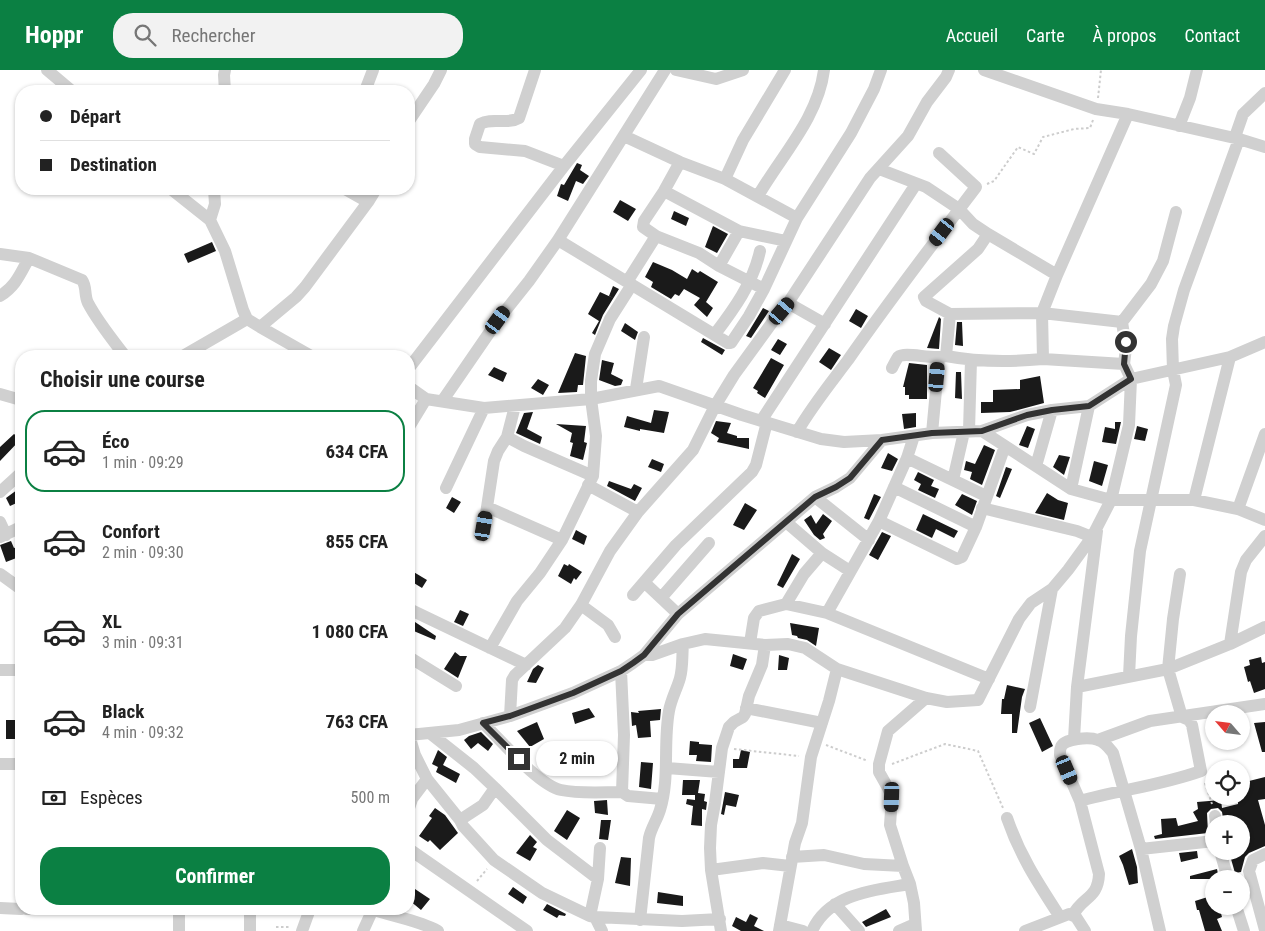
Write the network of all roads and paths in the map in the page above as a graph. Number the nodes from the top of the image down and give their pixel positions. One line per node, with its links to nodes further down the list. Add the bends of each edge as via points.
1 (47, 70): 17 (street)
2 (225, 70): 18 (street)
3 (373, 70): 19 (street)
4 (441, 70): 22 (street)
5 (535, 70): 30 (street, via 519,118 480,124 475,144 525,151)
6 (665, 70): 25 (street)
7 (676, 70): 8 (street, via 716,79)
8 (744, 70)
9 (785, 70): 32 (street, via 743,140)
10 (824, 70): 40 (street, via 807,121)
11 (881, 70): 44 (street, via 851,133)
12 (950, 70): 31 (street, via 926,102 908,136)
13 (984, 70): 21 (street)
14 (1101, 70): 21 (path)
15 (1197, 70): 24 (street)
16 (638, 71): 30 (street)
17 (65, 85)
18 (224, 85)
19 (367, 85)
20 (1265, 94): 26 (street, via 1243,114 1236,134)
21 (1096, 109): 23 (street); 34 (path, via 1090,128 1043,137 1034,154 1018,147 994,181)
22 (415, 113)
23 (1128, 114): 24 (street); 55 (street)
24 (1179, 126): 26 (street)
25 (624, 136): 29 (street); 49 (street)
26 (1239, 139): 27 (street); 80 (street, via 1184,290 1172,339)
27 (1265, 147)
28 (939, 152): 34 (street)
29 (680, 162): 32 (street); 35 (street)
30 (564, 166): 76 (street)
31 (879, 169): 33 (street); 60 (street)
32 (725, 179): 40 (street)
33 (916, 184): 42 (street); 65 (street)
34 (976, 188): 42 (street)
35 (664, 191): 46 (street); 48 (street, via 643,224)
36 (179, 195): 45 (street)
37 (214, 195): 45 (street)
38 (356, 195): 41 (street)
39 (372, 195): 41 (street)
40 (758, 196): 44 (street)
41 (368, 202): 66 (street, via 305,287)
42 (959, 209): 47 (street); 97 (street, via 812,406)
43 (1176, 212): 64 (street, via 1163,260 1151,284)
44 (797, 218): 50 (street)
45 (210, 220): 63 (street, via 225,251)
46 (739, 231): 50 (street); 54 (street)
47 (988, 234): 55 (street); 62 (street, via 978,250 924,297)
48 (656, 236): 54 (street); 57 (street)
49 (558, 240): 57 (street); 88 (street)
50 (786, 242): 58 (street)
51 (760, 251): 56 (street)
52 (0, 254): 53 (street)
53 (29, 258): 59 (street, via 15,284); 70 (street, via 84,282 87,301)
54 (719, 266): 56 (street)
55 (1056, 275): 61 (street)
56 (750, 282): 58 (street); 67 (street)
57 (629, 284): 67 (street); 87 (street, via 598,347)
58 (764, 289): 67 (street, via 733,341 728,343)
59 (0, 296)
60 (788, 303): 65 (street); 90 (street)
61 (1042, 313): 62 (street); 64 (street); 75 (street)
62 (950, 314): 73 (street)
63 (248, 319): 66 (street); 71 (street)
64 (1122, 322): 78 (street, via 1126,348)
65 (825, 324): 95 (street)
66 (260, 326): 72 (street)
67 (715, 334)
68 (644, 337): 82 (street)
69 (1265, 342): 74 (street)
70 (121, 350)
71 (194, 350)
72 (301, 350)
73 (942, 357): 77 (street); 79 (street, via 904,354); 98 (street)
74 (1230, 357): 80 (street); 116 (street)
75 (1043, 359): 77 (street); 78 (street)
76 (415, 360)
77 (971, 360): 96 (street)
78 (1124, 364): 81 (street)
79 (892, 368)
80 (1173, 370): 81 (street); 115 (street, via 1174,398)
81 (1131, 379): 91 (street); 114 (street, via 1129,425)
82 (636, 389): 87 (street); 90 (street, via 659,386)
83 (415, 391): 86 (street)
84 (0, 394): 85 (street)
85 (15, 398)
86 (426, 398): 88 (street); 94 (street)
87 (591, 399): 89 (street); 108 (street, via 596,436)
88 (443, 400): 92 (street)
89 (515, 406): 92 (street); 101 (street)
90 (715, 406): 95 (street); 120 (street, via 692,450)
91 (1089, 406): 93 (street); 111 (street)
92 (484, 408): 109 (street)
93 (1052, 410): 96 (street); 105 (street)
94 (415, 414)
95 (764, 422): 97 (street); 139 (street, via 752,472 676,545)
96 (972, 431): 98 (street); 103 (street); 107 (street)
97 (797, 432): 102 (street, via 844,442)
98 (932, 433): 100 (street)
99 (1265, 434): 119 (street)
100 (914, 436): 102 (street); 104 (street)
101 (507, 437): 108 (street); 118 (street, via 494,461)
102 (882, 440): 113 (street, via 850,478)
103 (1005, 446): 105 (street); 117 (street)
104 (907, 458): 107 (street); 110 (street)
105 (1036, 466): 111 (street)
106 (15, 478): 112 (street)
107 (953, 480): 117 (street)
108 (591, 481): 120 (street); 132 (street)
109 (446, 488)
110 (894, 488): 122 (street); 127 (street)
111 (1071, 489): 114 (street)
112 (0, 492)
113 (815, 497): 124 (street); 133 (street)
114 (1111, 500): 115 (street); 125 (street)
115 (1150, 500): 116 (street); 164 (street, via 1135,585)
116 (1194, 500): 119 (street)
117 (984, 502): 127 (street); 131 (street)
118 (487, 507): 126 (street); 132 (street)
119 (1238, 510): 121 (street)
120 (638, 512): 145 (street, via 610,551)
121 (1265, 520)
122 (879, 521): 127 (street, via 956,559 962,557); 133 (street)
123 (0, 522): 129 (street)
124 (786, 522): 135 (street); 148 (street)
125 (1098, 525): 131 (street); 167 (street)
126 (484, 526)
127 (976, 527)
128 (15, 530): 129 (street)
129 (3, 536)
130 (1265, 536): 153 (street, via 1241,572)
131 (1092, 537): 141 (street)
132 (562, 540): 155 (street, via 517,601)
133 (869, 540): 136 (street)
134 (709, 543): 143 (street)
135 (822, 552): 136 (street); 144 (street)
136 (850, 571): 147 (street)
137 (0, 574): 140 (street)
138 (1180, 574): 160 (street)
139 (644, 582): 142 (street); 143 (street)
140 (15, 585)
141 (1052, 589): 165 (street, via 1031,603 1019,619); 170 (street)
142 (632, 595)
143 (661, 598): 148 (street)
144 (786, 604): 147 (street); 151 (street, via 760,611 754,618)
145 (581, 605): 150 (street, via 608,625); 158 (street, via 565,628)
146 (415, 612): 155 (street)
147 (826, 613): 165 (street)
148 (678, 614): 156 (street)
149 (1265, 627): 153 (street)
150 (615, 637)
151 (750, 643): 152 (street, via 705,639); 154 (street)
152 (683, 644): 156 (street); 187 (street, via 680,677 669,711)
153 (1230, 644): 160 (street)
154 (766, 645): 159 (street, via 788,644 805,648); 171 (street)
155 (490, 648): 158 (street)
156 (644, 655): 163 (street)
157 (415, 661): 166 (street)
158 (526, 666): 172 (street, via 512,680)
159 (837, 669): 168 (street); 175 (street)
160 (1168, 669): 164 (street); 173 (street)
161 (0, 670): 162 (street)
162 (15, 670)
163 (621, 671): 172 (street); 193 (street)
164 (1129, 676): 167 (street)
165 (989, 679): 168 (street, via 978,700 947,702)
166 (456, 686)
167 (1077, 687): 178 (street)
168 (926, 698): 186 (street, via 888,731)
169 (1265, 704): 173 (street)
170 (1030, 707)
171 (746, 708): 175 (street); 181 (street, via 743,718 729,727)
172 (510, 716): 174 (street)
173 (1182, 717): 179 (street, via 1150,721); 188 (street, via 1192,725)
174 (483, 723): 176 (street); 193 (street, via 551,786 561,790)
175 (822, 723): 180 (street)
176 (431, 734): 177 (street); 191 (street)
177 (415, 735)
178 (1074, 739): 179 (street); 196 (street, via 1061,746 1060,755)
179 (1098, 740): 192 (street, via 1113,753)
180 (816, 741): 183 (street); 186 (path)
181 (722, 748): 183 (path); 189 (street)
182 (415, 755): 190 (street)
183 (811, 757): 206 (street, via 802,823)
184 (0, 764): 185 (street)
185 (15, 764)
186 (879, 764): 198 (path, via 888,765 945,744 978,751); 207 (street, via 879,772 892,797 890,825)
187 (667, 768): 189 (street); 195 (street)
188 (1201, 771): 192 (street, via 1173,781); 197 (path)
189 (719, 772): 208 (street, via 711,825)
190 (427, 779): 194 (street); 199 (street)
191 (495, 788): 199 (street, via 483,805); 209 (street, via 546,840)
192 (1123, 790): 196 (street); 202 (street)
193 (622, 792): 195 (street, via 628,796)
194 (415, 795)
195 (662, 799): 224 (street, via 650,830)
196 (1080, 801): 220 (street, via 1099,874 1099,886)
197 (1214, 815)
198 (1007, 818): 223 (street, via 1024,860)
199 (460, 820): 205 (street)
200 (1205, 842): 202 (street)
201 (600, 848): 209 (street)
202 (1141, 849): 244 (street)
203 (415, 853): 211 (street)
204 (1265, 854): 231 (street, via 1253,860 1249,871)
205 (494, 860): 211 (path); 222 (street, via 542,893)
206 (791, 861): 207 (street, via 824,855 864,864); 208 (street); 228 (street)
207 (903, 866): 210 (street)
208 (711, 870): 225 (street)
209 (598, 879): 222 (street)
210 (910, 884): 212 (street, via 855,894); 229 (street)
211 (469, 890): 236 (street)
212 (835, 904): 239 (street); 240 (street)
213 (0, 908): 214 (street)
214 (15, 909)
215 (179, 915): 232 (street)
216 (250, 915): 233 (street)
217 (308, 915): 230 (street)
218 (370, 915): 234 (street)
219 (388, 915): 226 (street)
220 (1073, 915): 223 (street); 243 (street)
221 (1239, 915): 245 (street)
222 (592, 916): 224 (street); 237 (street)
223 (1060, 917): 242 (street)
224 (640, 920): 225 (street)
225 (720, 925)
226 (412, 926): 235 (street)
227 (276, 927): 230 (path)
228 (780, 928): 238 (street)
229 (916, 928): 241 (street)
230 (302, 929)
231 (1265, 930)
232 (179, 931)
233 (250, 931)
234 (363, 931)
235 (438, 931)
236 (527, 931)
237 (602, 931)
238 (803, 931)
239 (812, 931)
240 (859, 931)
241 (899, 931)
242 (1025, 931)
243 (1085, 931)
244 (1160, 931)
245 (1244, 931)

